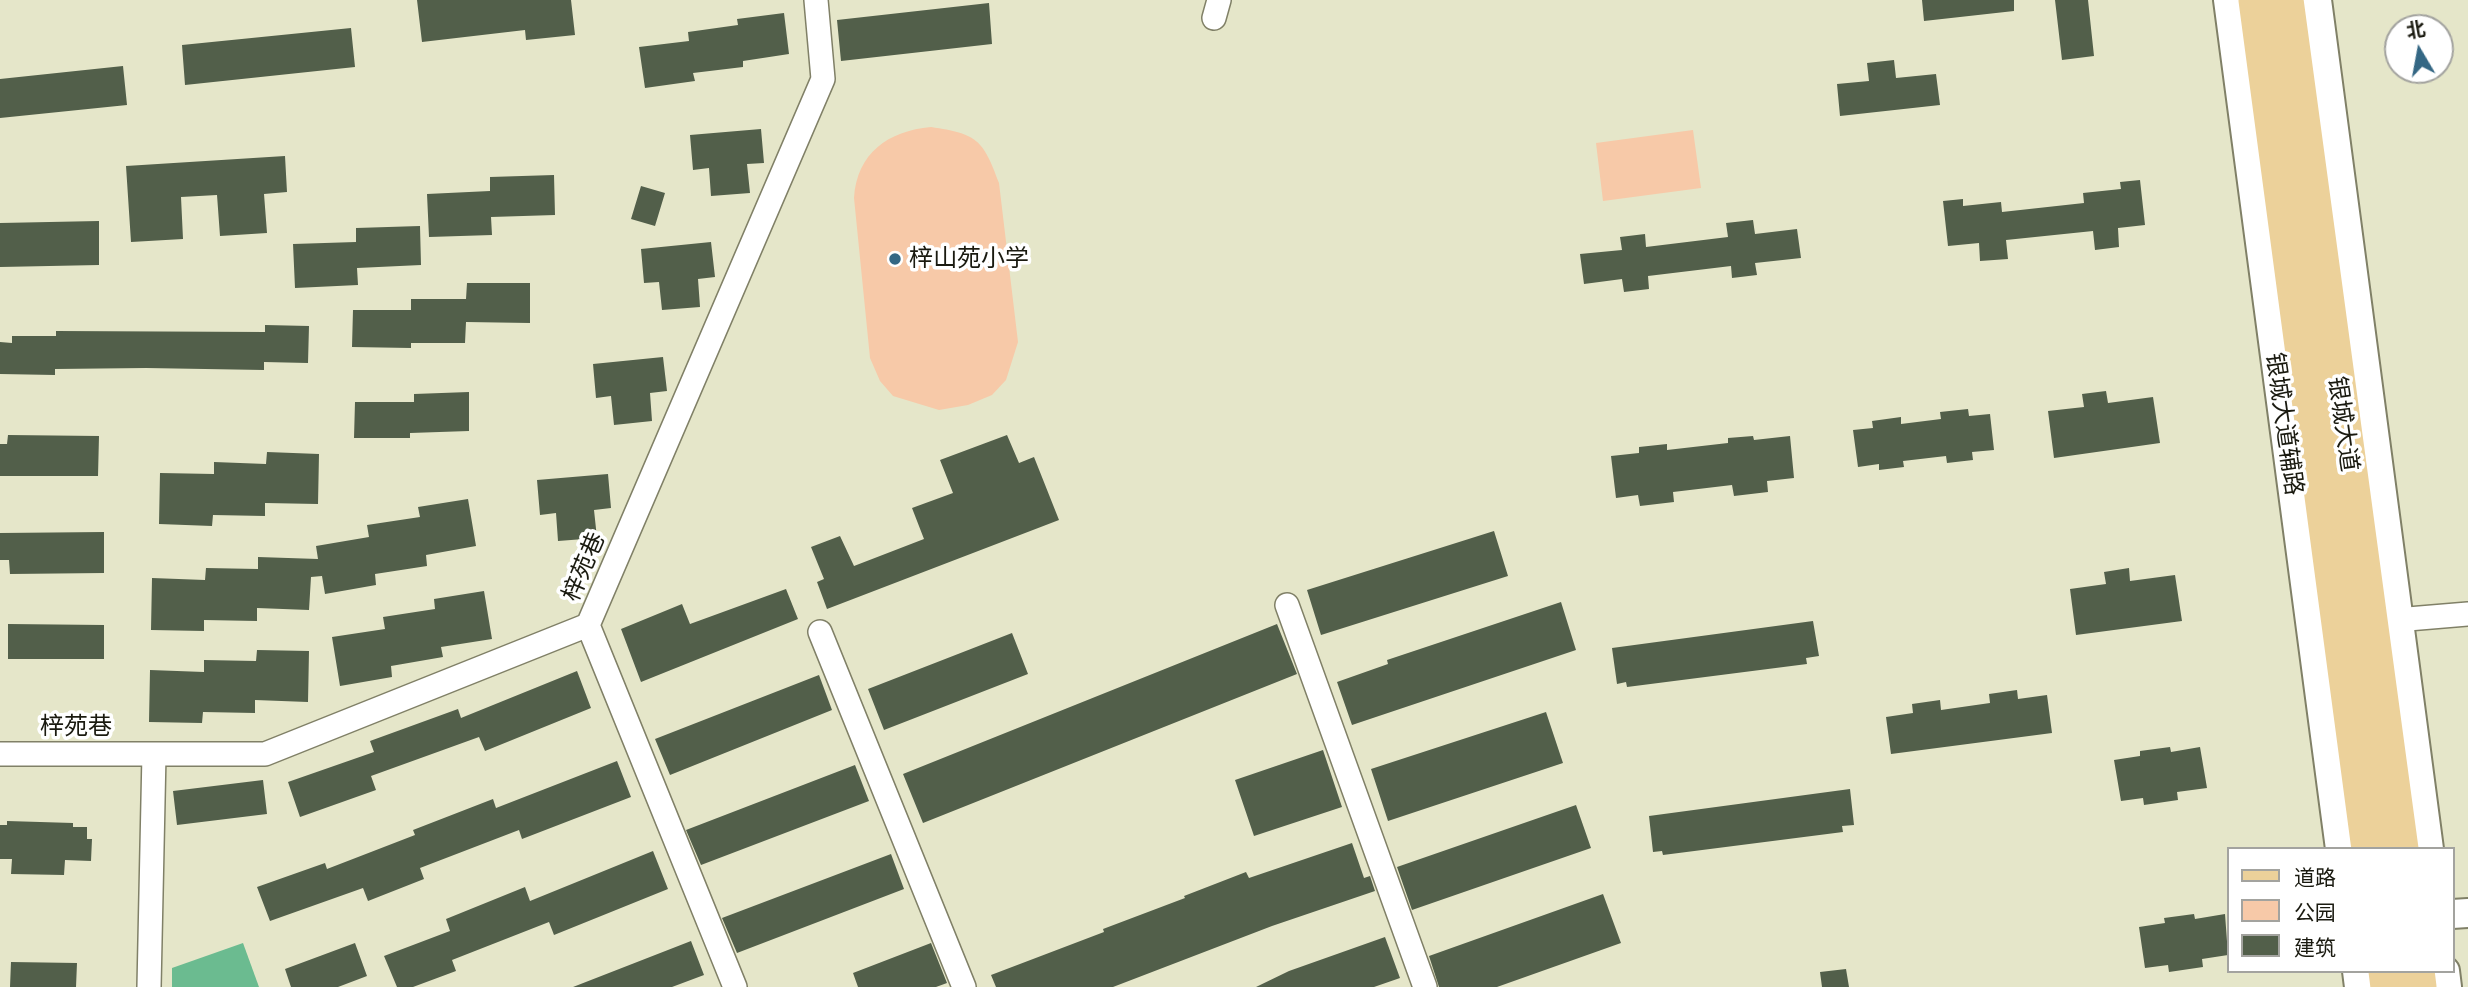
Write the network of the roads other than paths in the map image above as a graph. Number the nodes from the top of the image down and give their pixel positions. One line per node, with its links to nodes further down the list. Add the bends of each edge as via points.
1 (816, 0): 9 (street, 梓苑巷, via 823,79)
2 (2228, 0): 13 (street, 银城大道辅路)
3 (2257, 0): 14 (main road, 银城大道)
4 (2286, 0): 8 (main road, 银城大道)
5 (2317, 0): 8 (street)
6 (1287, 604): 20 (street)
7 (2468, 614): 8 (street)
8 (2386, 621): 15 (main road, 银城大道); 16 (street)
9 (588, 625): 12 (street, 梓苑巷, via 265,754); 18 (street)
10 (820, 632): 19 (street)
11 (0, 754): 12 (street, 梓苑巷)
12 (154, 754): 17 (street)
13 (2340, 847)
14 (2370, 847)
15 (2400, 847)
16 (2429, 847)
17 (149, 987)
18 (735, 987)
19 (964, 987)
20 (1425, 987)

